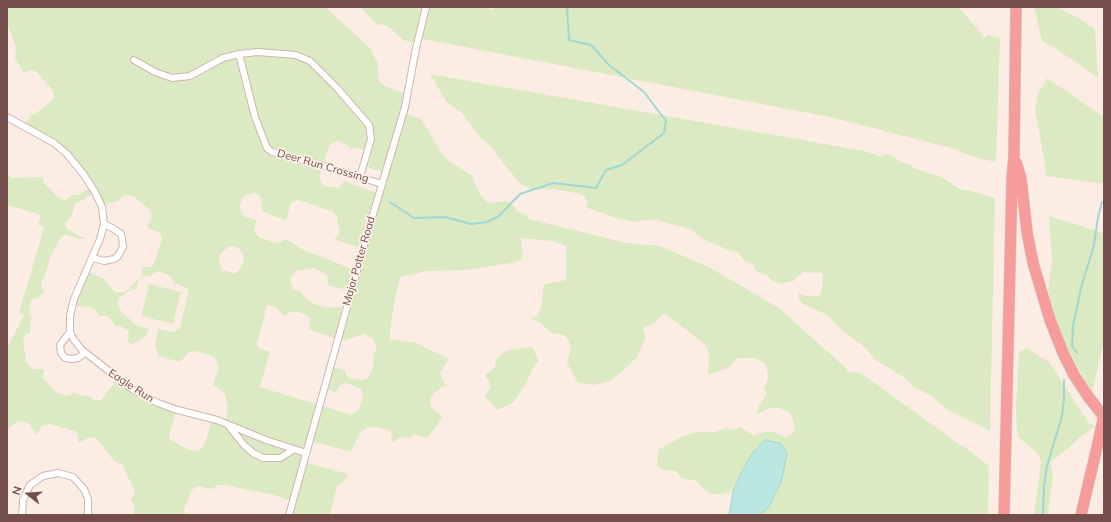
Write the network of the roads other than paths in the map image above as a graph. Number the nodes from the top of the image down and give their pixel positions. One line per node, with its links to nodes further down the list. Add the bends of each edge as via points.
1 (426, 7): 8 (street, Major Potter Road, via 405,107)
2 (1016, 7): 6 (highway)
3 (239, 54): 4 (street, via 223,58 190,76 172,78); 7 (street, Deer Run Crossing, via 267,148 272,152); 7 (street, via 258,52 296,55 310,61 337,88 369,125 371,139)
4 (134, 60)
5 (7, 117): 9 (street, via 54,143 73,160 99,199)
6 (1014, 155): 13 (highway, via 1021,178 1032,256 1050,320 1074,375); 20 (highway)
7 (360, 177): 8 (street, Deer Run Crossing)
8 (382, 184): 16 (street, Major Potter Road)
9 (104, 224): 10 (street); 10 (street, via 121,234 123,247 114,259 104,261)
10 (93, 258): 11 (street, via 71,307)
11 (70, 332): 12 (street, Eagle Run, via 76,344); 12 (street, via 60,345 61,353 72,359)
12 (85, 353): 14 (street, Eagle Run, via 149,399)
13 (1104, 416): 21 (highway, bridge)
14 (227, 424): 15 (street, Eagle Run); 15 (street, via 244,445 264,458 280,458)
15 (294, 450): 16 (street, Eagle Run)
16 (306, 453): 19 (street, Major Potter Road)
17 (22, 515): 18 (street, via 23,500 30,485 42,476 58,473 73,478 84,489 88,499)
18 (88, 515)
19 (289, 515)
20 (1004, 515)
21 (1081, 515)

